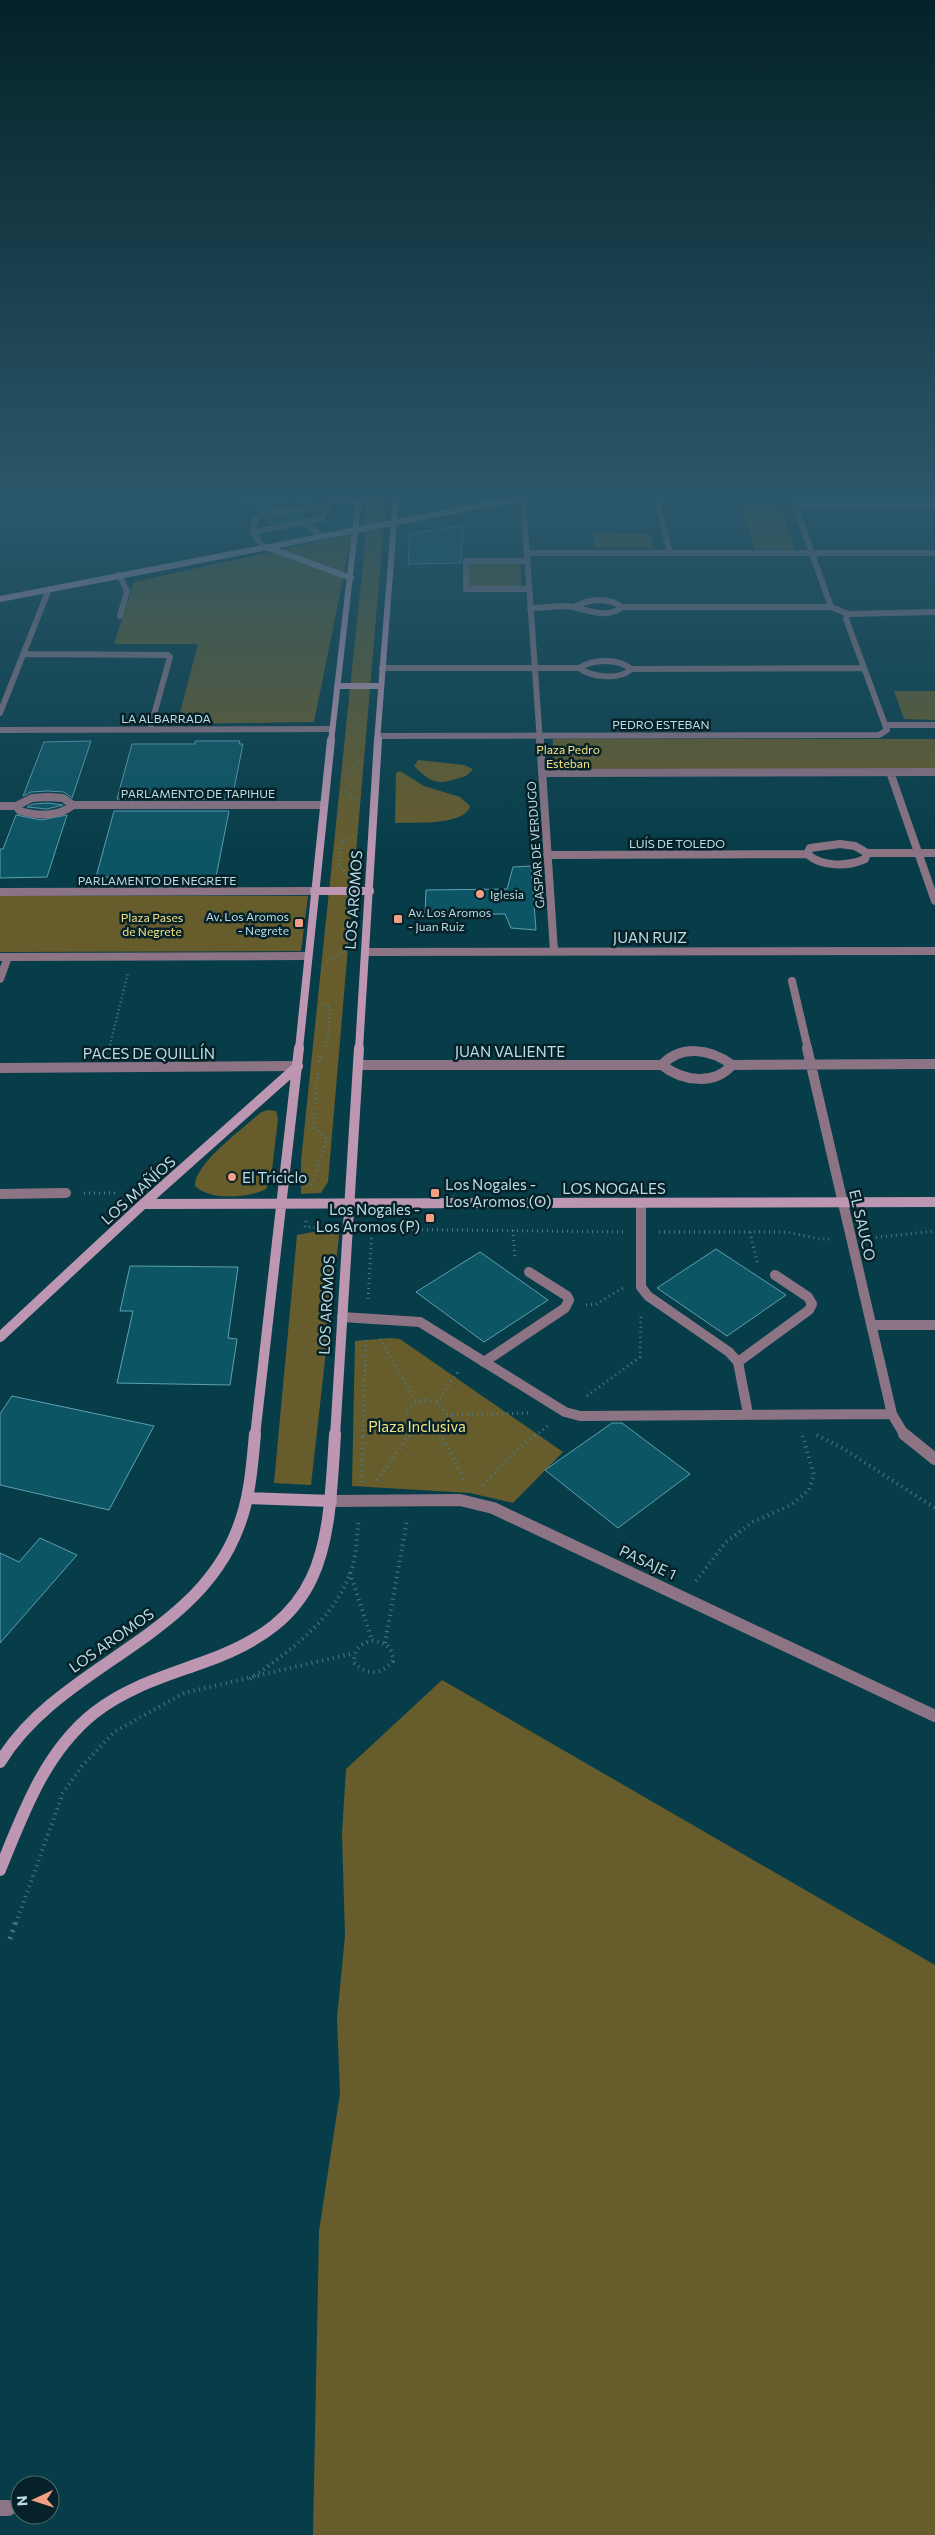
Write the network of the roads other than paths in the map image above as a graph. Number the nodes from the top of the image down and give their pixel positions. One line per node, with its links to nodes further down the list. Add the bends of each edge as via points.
1 (39, 615): 6 (street)
2 (346, 615): 12 (main road, LOS AROMOS)
3 (386, 615): 7 (main road, LOS AROMOS)
4 (530, 615): 8 (street, GASPAR DE VERDUGO)
5 (847, 615): 11 (street, via 846,619)
6 (24, 654): 14 (street); 17 (street, via 168,655)
7 (382, 668): 8 (street); 13 (main road, LOS AROMOS)
8 (534, 668): 9 (street); 21 (street, GASPAR DE VERDUGO)
9 (580, 668): 10 (street, via 590,663 616,662); 10 (street, via 597,675 624,674)
10 (631, 668): 11 (street)
11 (864, 668): 15 (street)
12 (337, 686): 13 (main road); 18 (main road, LOS AROMOS)
13 (381, 686): 20 (main road, LOS AROMOS)
14 (0, 713)
15 (885, 725): 16 (street); 21 (street, PEDRO ESTEBAN, via 886,732 874,735)
16 (935, 725)
17 (150, 729): 18 (street, LA ALBARRADA); 19 (street, LA ALBARRADA)
18 (332, 729): 26 (main road, LOS AROMOS)
19 (0, 730)
20 (379, 736): 21 (street, PEDRO ESTEBAN); 35 (main road, LOS AROMOS)
21 (539, 736): 24 (street, GASPAR DE VERDUGO)
22 (890, 772): 23 (street); 24 (street); 30 (street)
23 (935, 772)
24 (542, 773): 33 (street, GASPAR DE VERDUGO)
25 (74, 805): 26 (street, PARLAMENTO DE TAPIHUE); 28 (street, PARLAMENTO DE TAPIHUE, via 63,798 48,797 32,798); 28 (street, PARLAMENTO DE TAPIHUE, via 54,813 24,812)
26 (323, 805): 34 (main road, LOS AROMOS)
27 (0, 806): 28 (street, PARLAMENTO DE TAPIHUE)
28 (16, 806)
29 (867, 853): 30 (street); 32 (street, via 854,846 838,845 814,846); 32 (street, via 865,859 856,862 826,863)
30 (918, 853): 31 (street); 37 (street)
31 (935, 853)
32 (807, 854): 33 (street, LUÍS DE TOLEDO)
33 (547, 855): 40 (street, GASPAR DE VERDUGO)
34 (314, 891): 35 (main road); 36 (street, PARLAMENTO DE NEGRETE); 41 (main road, LOS AROMOS)
35 (370, 891): 39 (main road, LOS AROMOS)
36 (0, 892)
37 (935, 901)
38 (935, 950): 40 (street, JUAN RUIZ)
39 (366, 952): 40 (street, JUAN RUIZ); 47 (main road, LOS AROMOS)
40 (554, 952)
41 (307, 956): 42 (street); 50 (main road, LOS AROMOS)
42 (4, 957): 43 (street)
43 (0, 979)
44 (792, 981): 45 (street, EL SAUCO)
45 (811, 1064): 46 (street, JUAN VALIENTE); 49 (street, JUAN VALIENTE); 55 (street, EL SAUCO)
46 (935, 1064)
47 (359, 1065): 48 (street, JUAN VALIENTE); 57 (main road, LOS AROMOS)
48 (662, 1065): 49 (street, JUAN VALIENTE, via 673,1074 692,1077 717,1076); 49 (street, JUAN VALIENTE, via 669,1056 694,1052 720,1056)
49 (732, 1065)
50 (298, 1066): 51 (street, PACES DE QUILLÍN); 58 (main road, LOS MAÑÍOS); 59 (main road, LOS AROMOS)
51 (0, 1068)
52 (66, 1193): 53 (street)
53 (0, 1194)
54 (641, 1202): 55 (main road, LOS NOGALES); 57 (main road, LOS NOGALES); 67 (street, via 642,1288)
55 (842, 1202): 56 (main road, LOS NOGALES); 64 (street, EL SAUCO)
56 (935, 1202)
57 (349, 1203): 59 (main road, LOS NOGALES); 62 (main road, LOS AROMOS)
58 (143, 1204): 59 (main road, LOS NOGALES); 65 (main road, LOS MAÑÍOS)
59 (283, 1204): 71 (main road, LOS AROMOS)
60 (529, 1272): 66 (street, via 569,1300 565,1308)
61 (775, 1275): 67 (street, via 808,1297 812,1304 809,1310)
62 (342, 1317): 66 (street, via 420,1322); 72 (main road, LOS AROMOS)
63 (935, 1324): 64 (street)
64 (872, 1325): 69 (street, EL SAUCO)
65 (0, 1337)
66 (484, 1362): 68 (street, via 565,1412 580,1416)
67 (738, 1362): 68 (street)
68 (748, 1414): 69 (street)
69 (892, 1414): 70 (street, EL SAUCO, via 906,1438)
70 (935, 1458)
71 (248, 1498): 72 (main road); 74 (main road, LOS AROMOS, via 233,1544 197,1594 144,1639 66,1690 18,1737)
72 (332, 1501): 73 (street, PASAJE 1, via 460,1500 478,1503); 75 (main road, LOS AROMOS, via 326,1548 303,1598 268,1631 246,1645 134,1687 95,1712 49,1763)
73 (935, 1716)
74 (0, 1762)
75 (0, 1870)

